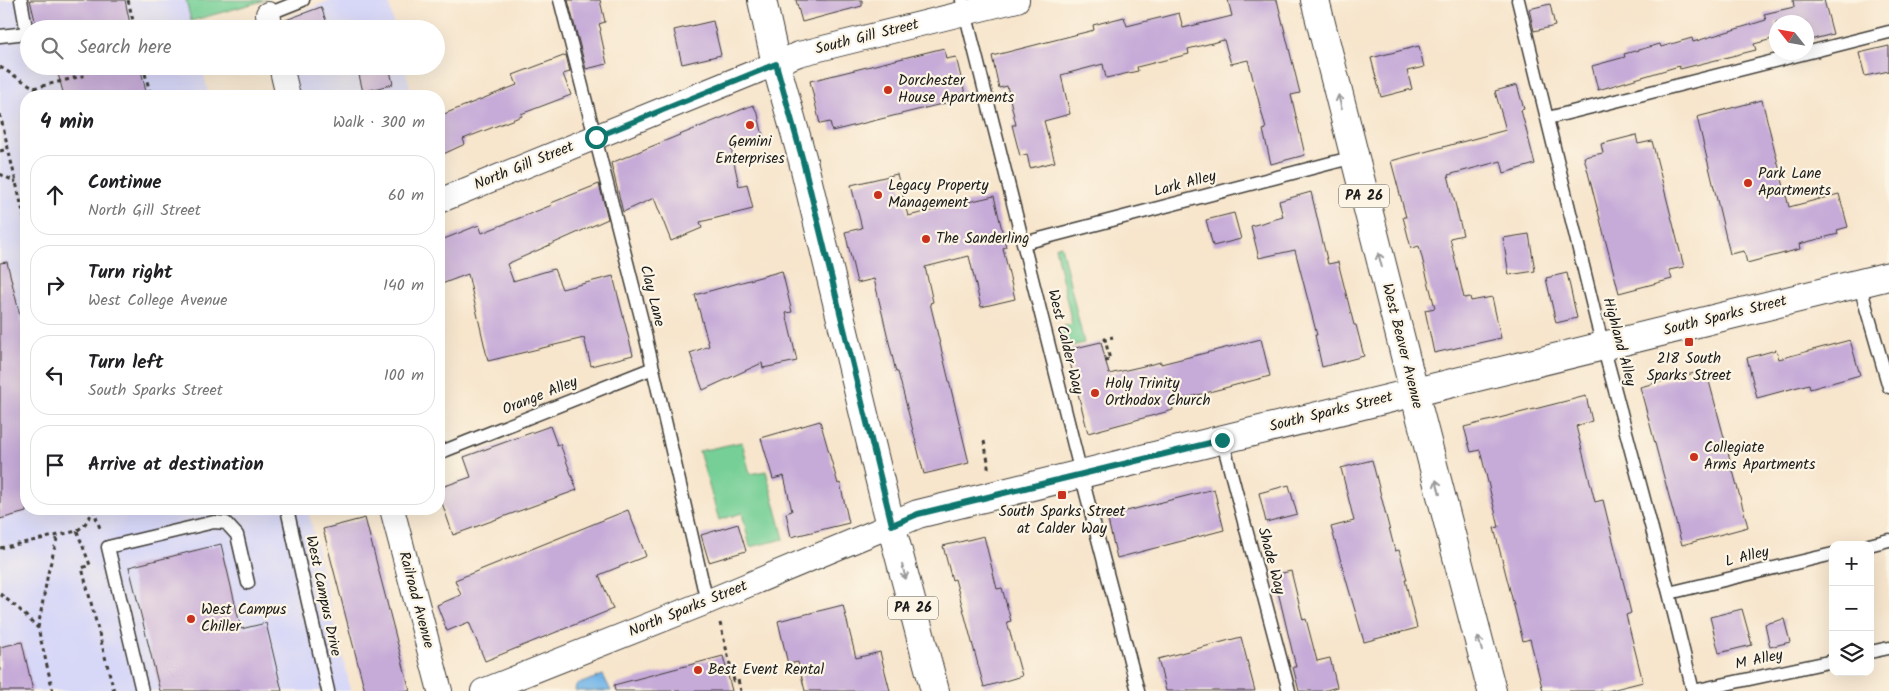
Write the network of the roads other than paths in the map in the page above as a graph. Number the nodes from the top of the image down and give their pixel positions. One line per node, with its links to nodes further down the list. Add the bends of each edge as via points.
1 (20, 0): 9 (lane)
2 (304, 0): 10 (lane)
3 (560, 0): 18 (lane, Clay Lane)
4 (762, 0): 14 (main road, PA 26)
5 (1017, 0): 8 (street, South Gill Street)
6 (1315, 0): 19 (main road, West Beaver Avenue / PA 26, one-way to 6)
7 (1518, 0): 17 (lane, Highland Alley)
8 (963, 6): 14 (street, South Gill Street, via 799,54); 21 (lane, West Calder Way)
9 (24, 20)
10 (272, 20)
11 (1889, 32): 17 (lane)
12 (20, 34): 13 (lane)
13 (0, 36)
14 (776, 64): 18 (street, North Gill Street); 33 (main road, PA 26, via 803,161)
15 (283, 75): 16 (street)
16 (287, 90)
17 (1548, 118): 24 (lane, Highland Alley)
18 (596, 137): 20 (street, North Gill Street); 25 (lane, Clay Lane)
19 (1354, 157): 21 (lane, Lark Alley); 27 (main road, West Beaver Avenue / PA 26, one-way to 19)
20 (445, 199)
21 (1024, 243): 30 (lane, West Calder Way)
22 (1889, 276): 23 (main road, South Sparks Street)
23 (1859, 283): 24 (main road, South Sparks Street); 26 (lane)
24 (1603, 345): 27 (main road, South Sparks Street); 38 (lane, Highland Alley)
25 (653, 368): 29 (lane, Orange Alley); 39 (lane, Clay Lane)
26 (1889, 387)
27 (1414, 392): 28 (main road, South Sparks Street); 50 (main road, West Beaver Avenue / PA 26, one-way to 27)
28 (1222, 440): 30 (main road, South Sparks Street); 49 (lane, Shade Way)
29 (445, 451)
30 (1081, 474): 33 (main road, South Sparks Street, via 918,514); 48 (lane, West Calder Way)
31 (289, 515): 44 (lane, West Campus Drive)
32 (394, 515): 45 (street, Railroad Avenue)
33 (892, 525): 39 (street, North Sparks Street); 47 (main road, PA 26, one-way to 47)
34 (1889, 540): 35 (lane)
35 (1874, 544)
36 (1829, 555): 38 (lane, L Alley)
37 (248, 582): 43 (lane, via 237,535 226,523 214,522 108,547)
38 (1669, 593): 51 (lane, Highland Alley)
39 (707, 602): 46 (street, North Sparks Street)
40 (1889, 648): 41 (lane)
41 (1874, 651)
42 (1829, 662): 51 (lane, M Alley)
43 (142, 691)
44 (328, 691)
45 (440, 691)
46 (483, 691)
47 (935, 691)
48 (1138, 691)
49 (1289, 691)
50 (1492, 691)
51 (1693, 691)

